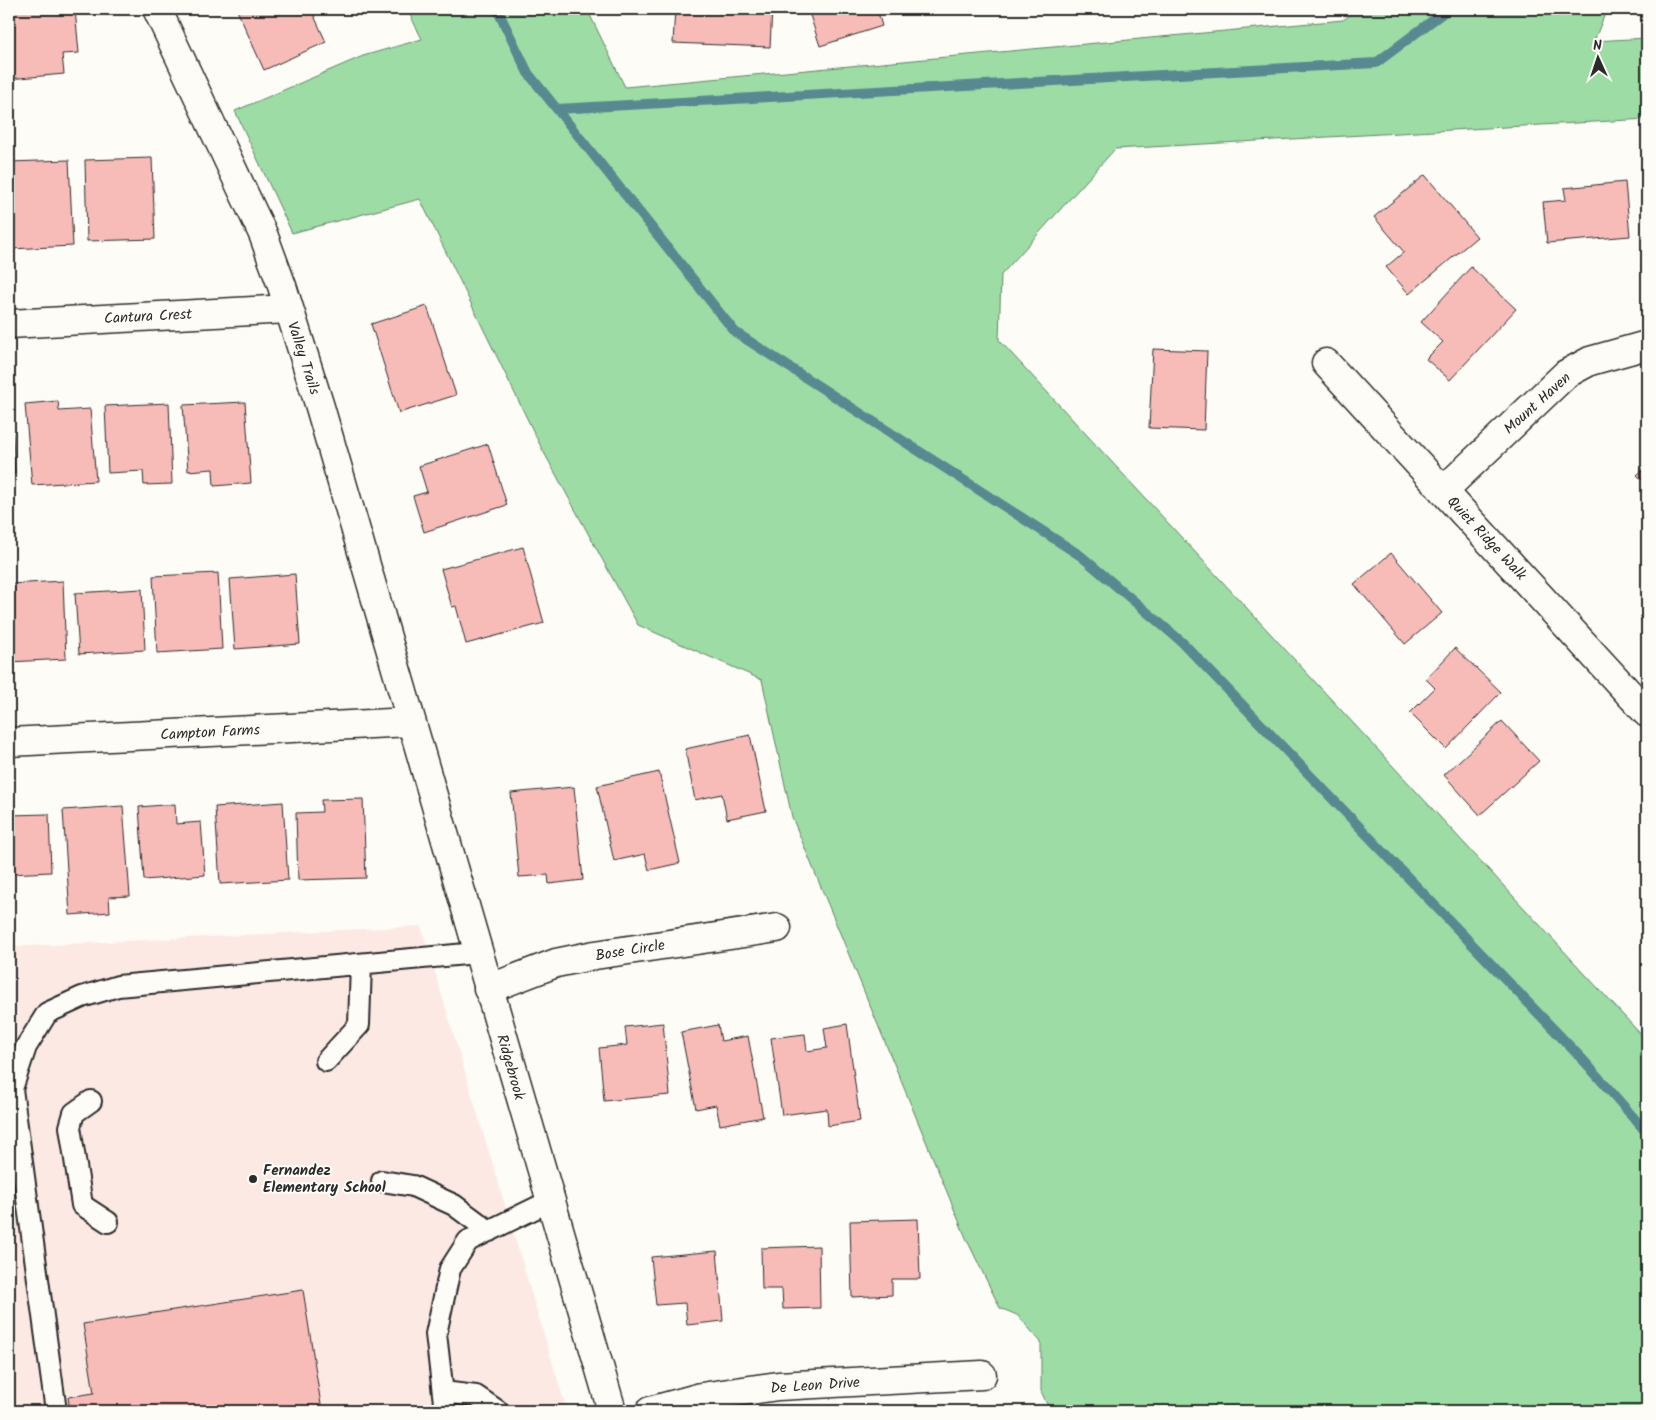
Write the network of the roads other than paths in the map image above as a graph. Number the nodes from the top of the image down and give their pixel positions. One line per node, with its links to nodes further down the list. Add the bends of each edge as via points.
1 (157, 9): 2 (street, Valley Trails, via 263,234)
2 (288, 309): 3 (street, Cantura Crest); 8 (street, Valley Trails, via 320,406)
3 (9, 324)
4 (1647, 345): 6 (street, Mount Haven, via 1590,360 1566,374)
5 (1326, 363): 6 (street, Quiet Ridge Walk)
6 (1443, 491): 7 (street, Quiet Ridge Walk)
7 (1647, 713)
8 (411, 722): 9 (street, Campton Farms); 11 (street, Ridgebrook)
9 (9, 742)
10 (777, 928): 13 (street, Bose Circle, via 556,963)
11 (477, 952): 12 (lane); 13 (street, Ridgebrook)
12 (361, 964): 14 (lane, via 359,1025); 15 (lane, via 118,986 82,997 47,1013 26,1047)
13 (488, 989): 19 (street, Ridgebrook)
14 (326, 1061)
15 (12, 1089): 17 (lane); 24 (lane)
16 (91, 1101): 20 (lane, via 74,1113 70,1127 82,1205)
17 (9, 1110)
18 (382, 1181): 21 (lane, via 414,1186 454,1205)
19 (550, 1201): 21 (lane); 26 (street, Ridgebrook)
20 (108, 1222)
21 (489, 1231): 23 (lane, via 468,1241 450,1269 436,1334)
22 (982, 1375): 27 (street, De Leon Drive, via 778,1386 702,1397)
23 (444, 1402): 25 (lane, via 476,1396)
24 (56, 1411)
25 (498, 1411)
26 (612, 1411)
27 (650, 1411)

